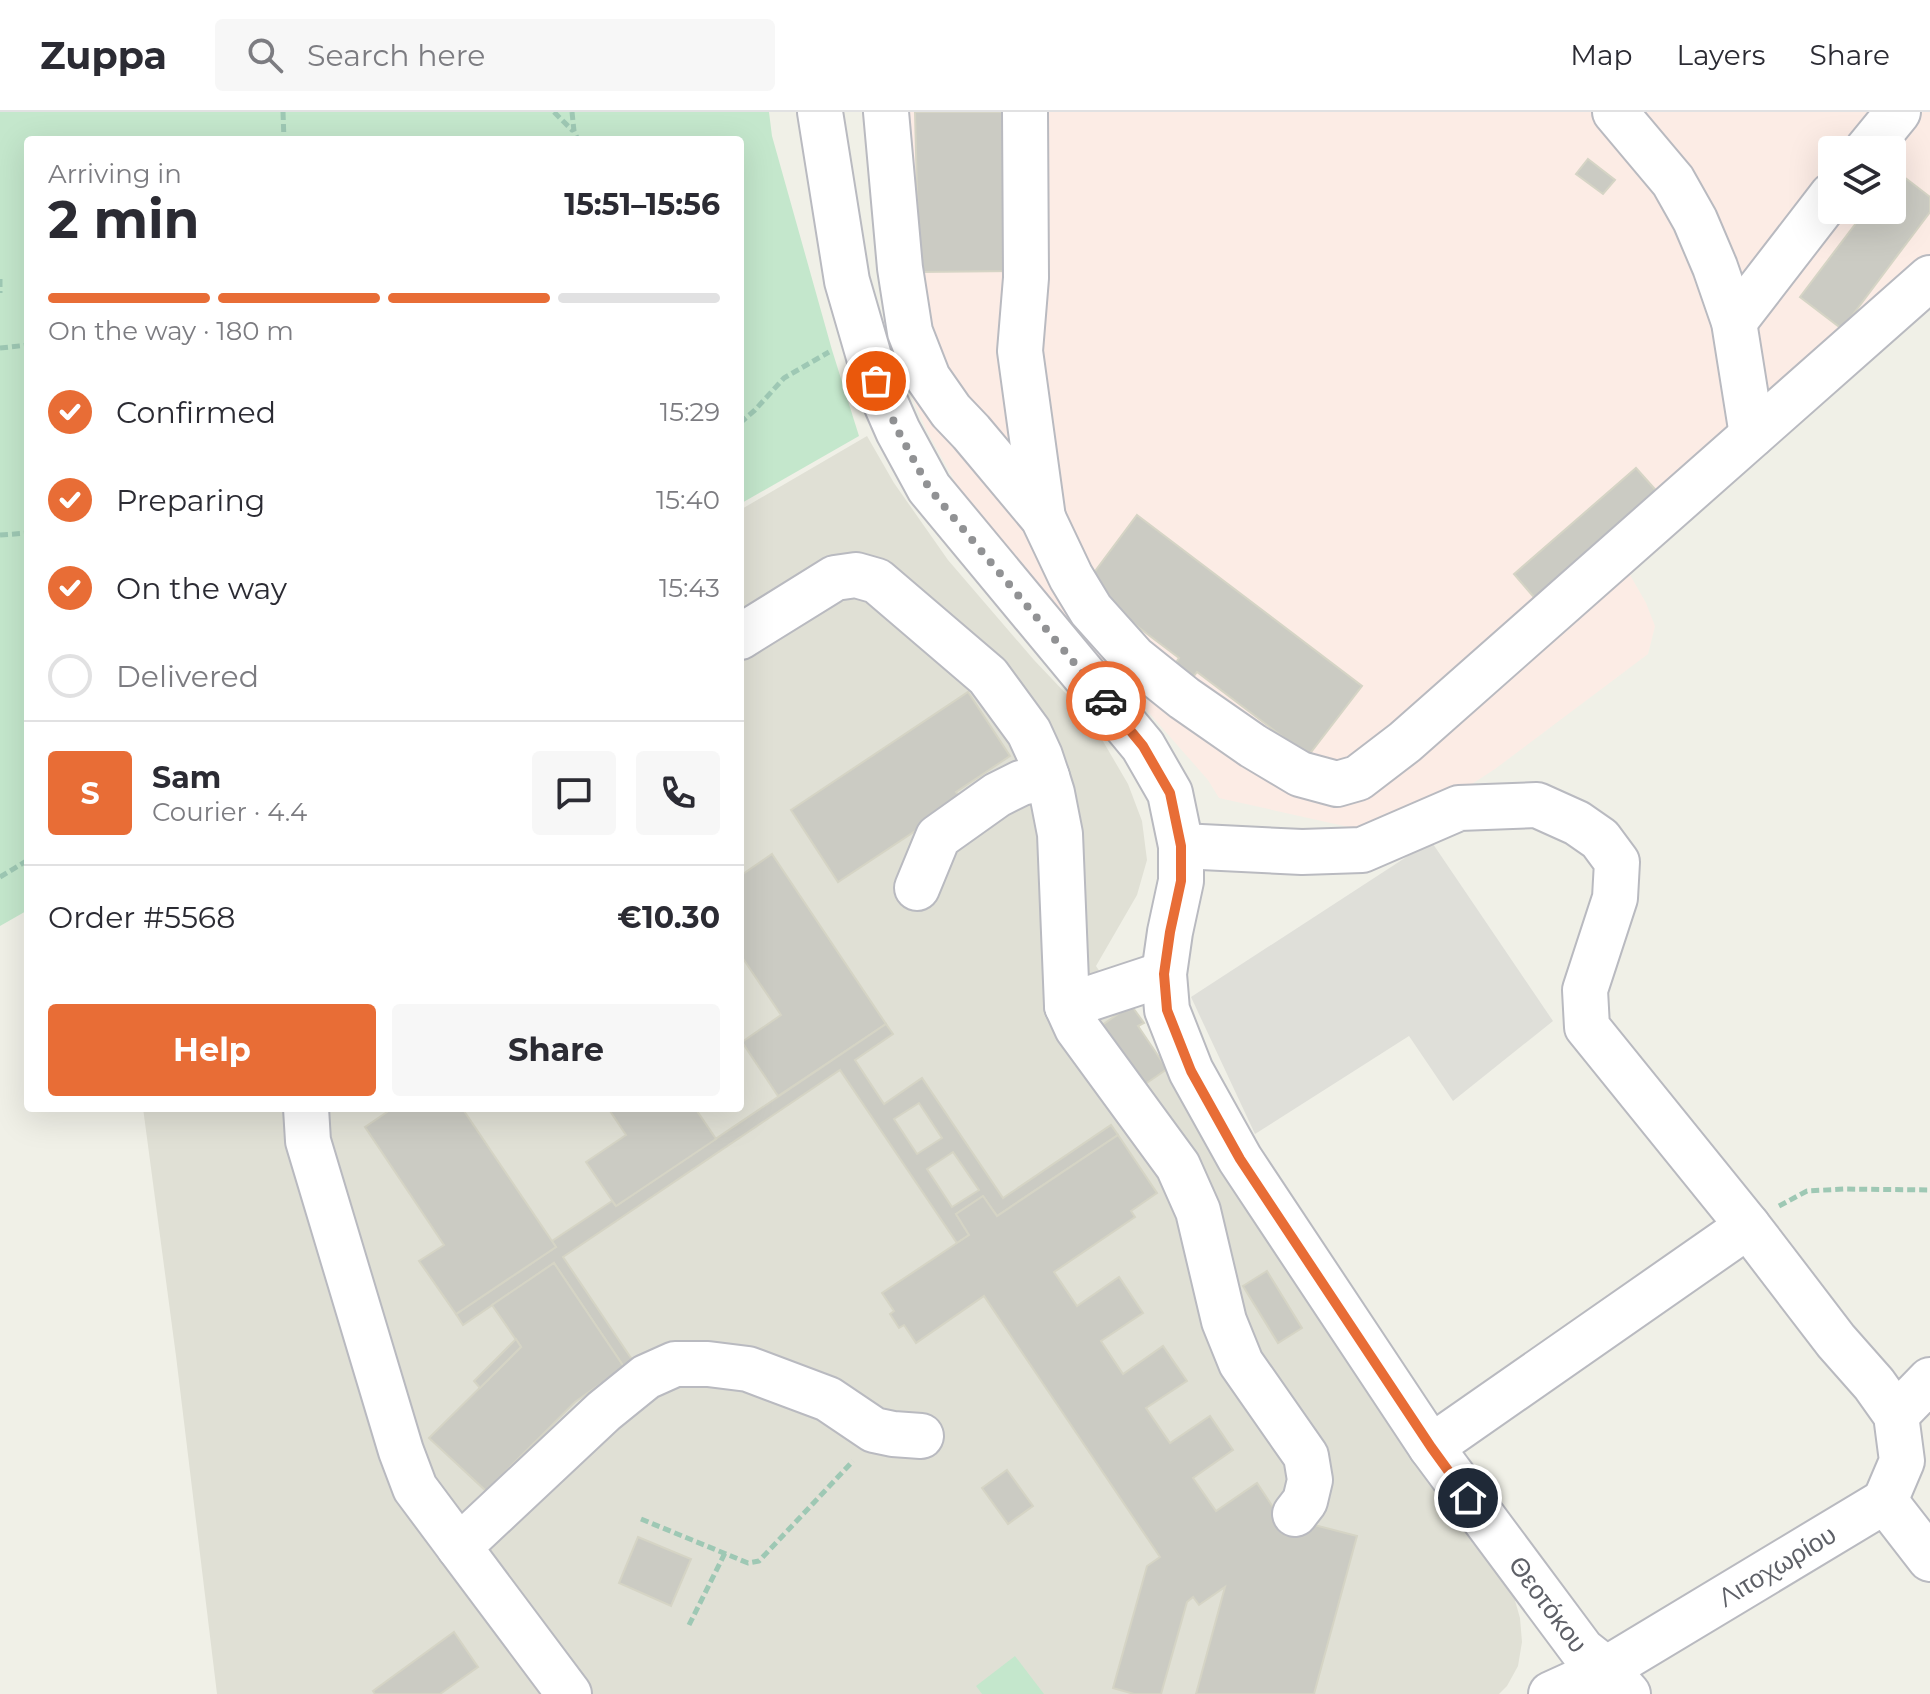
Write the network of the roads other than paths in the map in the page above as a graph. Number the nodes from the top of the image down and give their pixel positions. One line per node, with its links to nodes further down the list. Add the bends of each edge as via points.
1 (820, 112): 16 (street, Θεοτόκου, via 847,281 876,381 898,431 929,488 1143,746 1170,793)
2 (886, 112): 13 (street, via 910,332 928,378 951,411)
3 (1025, 112): 13 (street, via 1026,278 1020,351)
4 (1615, 112): 11 (street, via 1673,181 1695,220)
5 (1898, 112): 8 (street)
6 (1914, 112): 7 (street)
7 (1930, 118)
8 (1878, 136)
9 (1818, 213): 11 (street)
10 (1930, 278): 12 (street)
11 (1734, 322): 12 (street)
12 (1752, 435): 13 (street, via 1405,742 1358,778 1337,784 1300,774 1253,746 1134,658 1091,610)
13 (1043, 518)
14 (744, 635): 15 (street, via 835,578 856,575 877,581 988,676 1029,732)
15 (1047, 777): 17 (street, via 997,795 938,837); 19 (street, via 1060,834)
16 (1181, 846): 18 (street, Θεοτόκου, via 1181,881); 21 (street, via 1362,850 1459,808 1537,805 1577,823 1600,839 1617,862 1615,898 1585,990 1587,1027)
17 (917, 888)
18 (1164, 974): 19 (street); 25 (street, Θεοτόκου, via 1167,1010 1191,1071 1240,1159)
19 (1067, 1006): 27 (street, via 1077,1028 1178,1166 1198,1211 1224,1321 1241,1363 1306,1456 1310,1480)
20 (306, 1112): 28 (street, via 308,1141 401,1451 415,1488)
21 (1748, 1226): 23 (street); 25 (street)
22 (1930, 1380): 23 (street)
23 (1896, 1415): 26 (street, via 1902,1461)
24 (921, 1436): 28 (street, via 874,1430 828,1399 748,1369 675,1364 646,1377 604,1411)
25 (1431, 1447): 30 (street, Θεοτόκου, via 1582,1650)
26 (1885, 1501): 29 (street); 30 (street, Λιτοχωρίου)
27 (1295, 1514)
28 (459, 1547): 31 (street)
29 (1930, 1559)
30 (1618, 1686): 32 (street, Λιτοχωρίου)
31 (569, 1694)
32 (1551, 1694)

